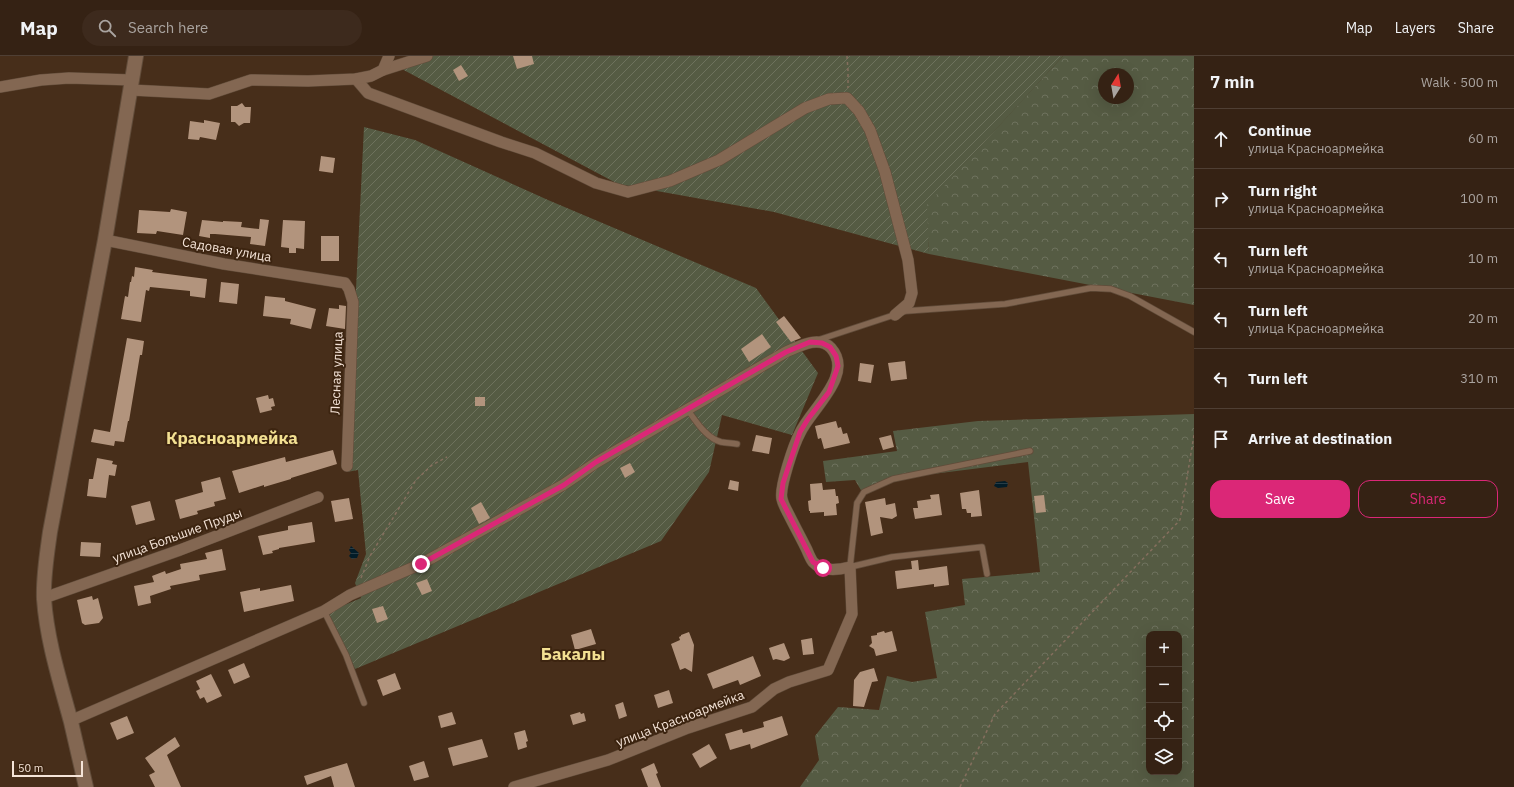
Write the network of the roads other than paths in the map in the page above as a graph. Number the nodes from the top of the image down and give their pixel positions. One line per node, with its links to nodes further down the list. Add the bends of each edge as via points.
1 (136, 56): 6 (street)
2 (389, 56): 4 (street)
3 (427, 56): 4 (street)
4 (383, 70): 5 (street)
5 (356, 79): 6 (street, via 250,80 209,94); 10 (street, via 368,93 535,153 596,183 628,192 670,181 719,160 805,108 829,99 847,98 859,111 870,130 885,172 908,260 912,292 909,303)
6 (132, 85): 7 (street, via 70,78); 8 (street)
7 (0, 87)
8 (105, 240): 9 (street, Садовая улица, via 224,264); 20 (street, via 50,532)
9 (345, 283): 16 (street, Лесная улица, via 353,302)
10 (896, 315): 11 (lane, via 906,311 1005,304 1091,288 1111,289 1130,296); 12 (lane)
11 (1194, 332)
12 (810, 342): 13 (street, via 786,352); 18 (street, via 830,347 836,356 838,366 829,392 800,432 783,483 781,499 813,562 823,568 838,570)
13 (687, 409): 14 (lane, via 710,436 720,442); 21 (street, via 596,462 564,485 421,564 350,594)
14 (737, 444)
15 (1030, 452): 18 (lane, via 893,479 864,492 857,503)
16 (347, 466)
17 (318, 497): 20 (street, улица Большие Пруды)
18 (850, 567): 19 (lane, via 892,557 982,547); 25 (street, улица Красноармейка, via 852,614 828,670 774,689 752,707 688,728 608,760)
19 (987, 574)
20 (44, 598): 23 (street, via 57,672)
21 (324, 611): 22 (lane, via 346,655); 23 (street)
22 (364, 703)
23 (70, 721): 24 (street)
24 (86, 787)
25 (514, 787)

